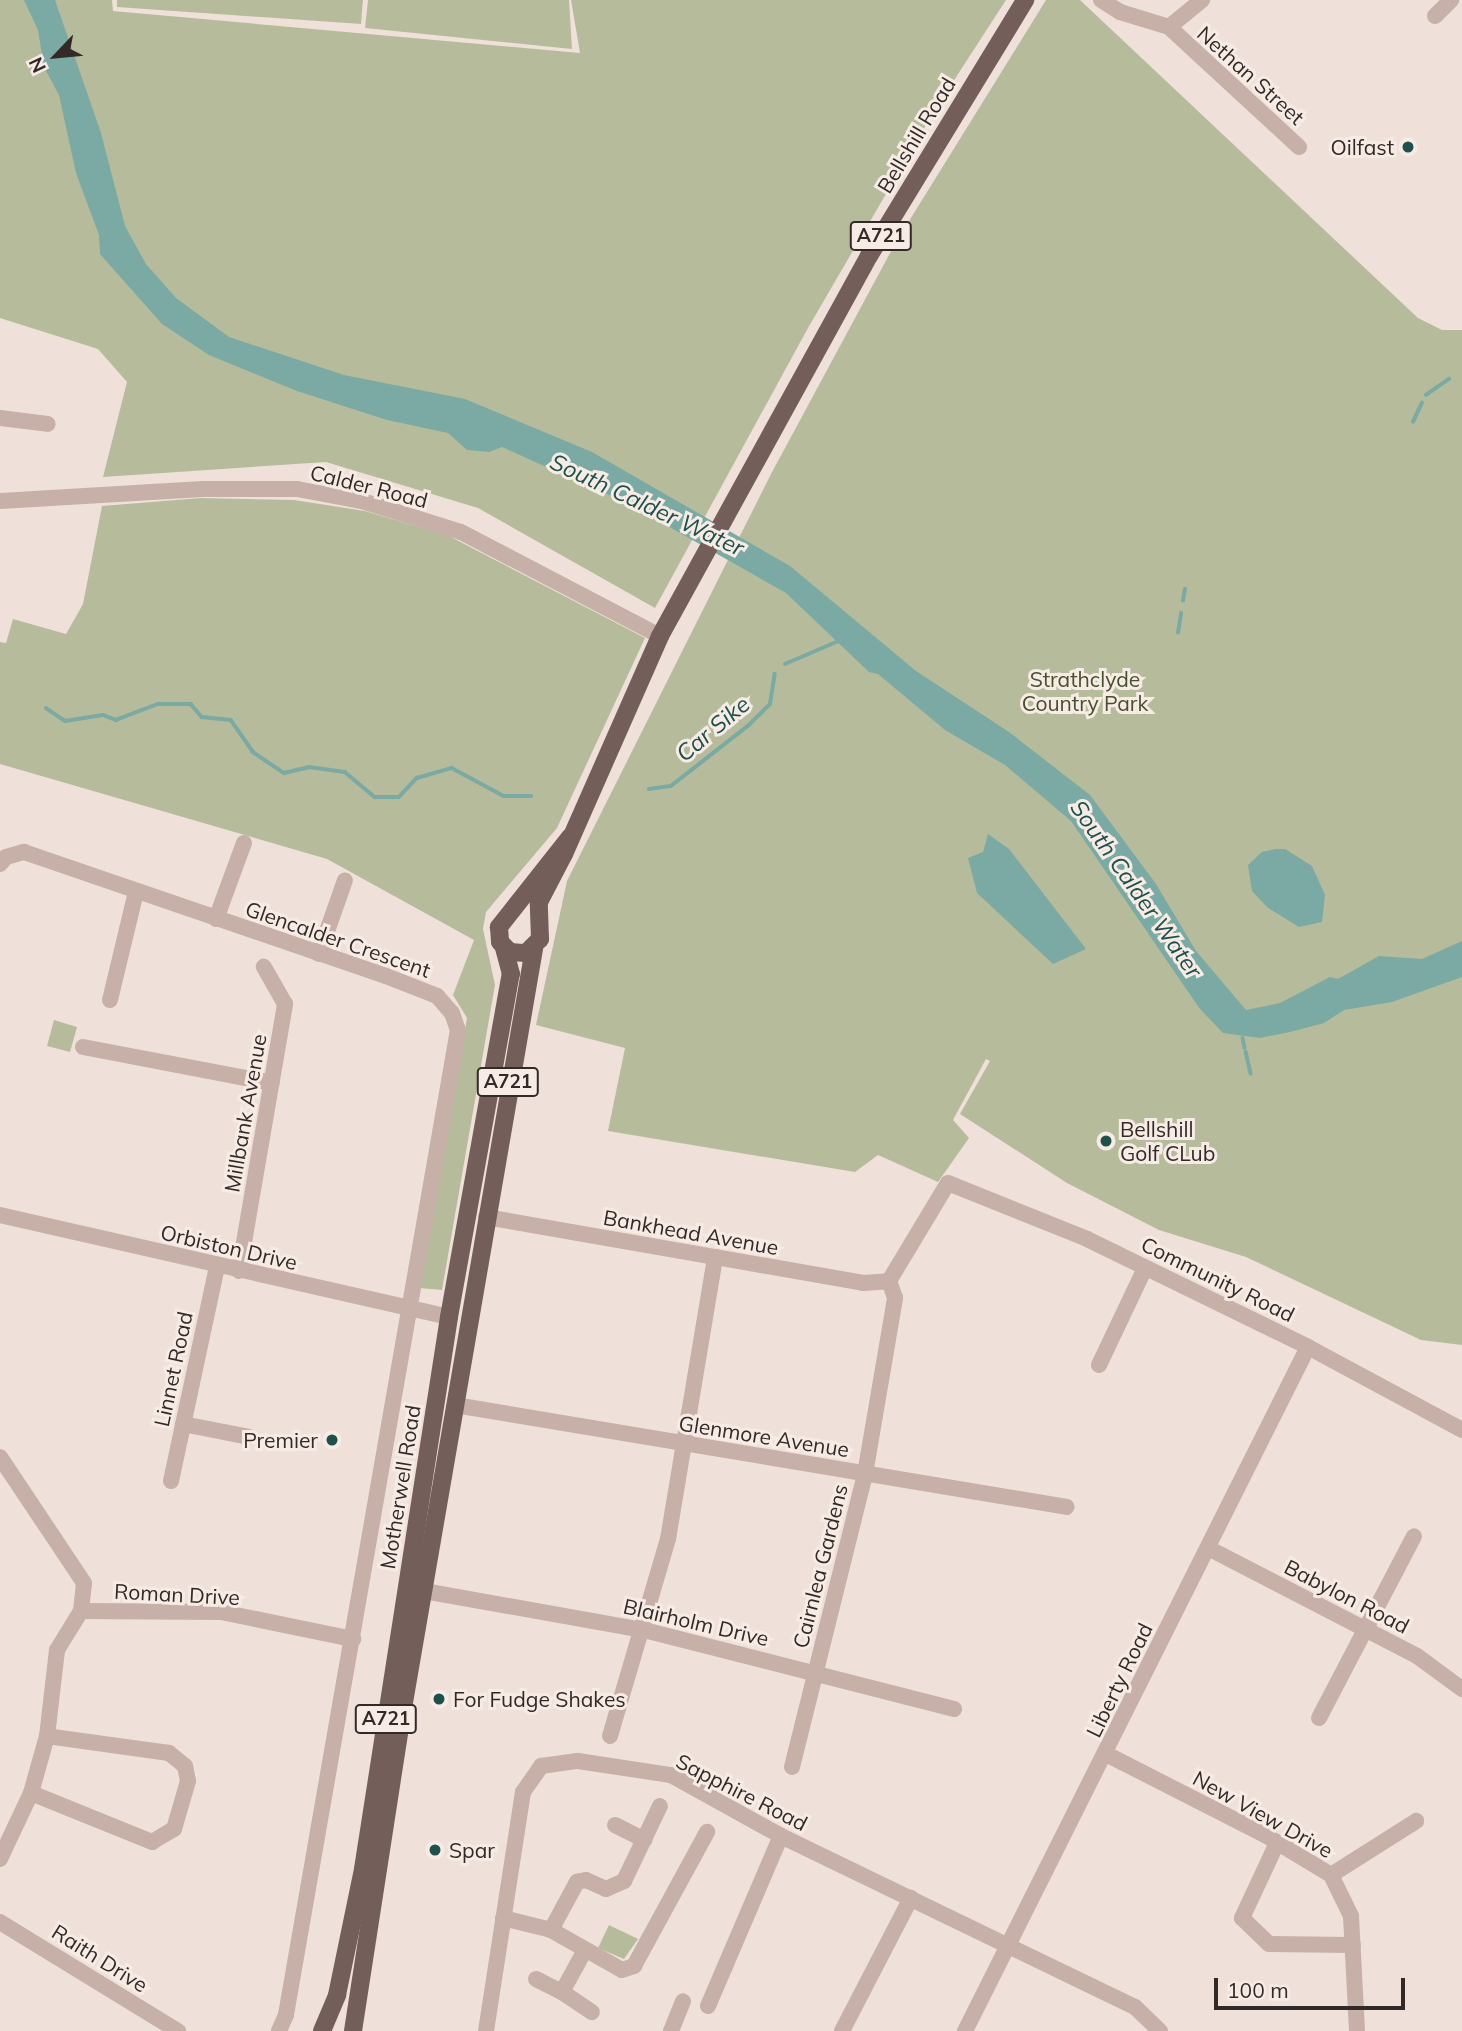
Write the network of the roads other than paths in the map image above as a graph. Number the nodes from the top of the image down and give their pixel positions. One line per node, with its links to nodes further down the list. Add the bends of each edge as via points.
1 (1025, 0): 11 (main road, Bellshill Road / A721, via 869,256)
2 (1101, 0): 6 (street, Nethan Street, via 1120,12)
3 (1202, 0): 6 (street)
4 (1451, 0): 5 (street)
5 (1435, 16)
6 (1169, 27): 7 (street, Nethan Street)
7 (1299, 147)
8 (0, 418): 9 (street)
9 (48, 424)
10 (0, 501): 11 (street, Calder Road, via 203,488 297,489 362,501 461,532)
11 (660, 636): 12 (main road, A721)
12 (570, 837): 17 (main road, A721); 19 (main road, A721, via 539,902)
13 (244, 843): 18 (street)
14 (0, 864): 16 (street, Glencalder Crescent, via 6,857 24,852)
15 (345, 880): 22 (street)
16 (136, 892): 18 (street, Glencalder Crescent); 24 (street)
17 (509, 913): 19 (main road, via 531,914); 20 (main road, A721, via 497,934)
18 (216, 919): 22 (street, Glencalder Crescent)
19 (539, 920): 21 (main road, A721, via 542,929)
20 (504, 948): 21 (main road, via 516,954); 35 (main road, Motherwell Road / A721, via 511,974)
21 (534, 949): 28 (main road, Motherwell Road / A721)
22 (318, 954): 34 (street, Glencalder Crescent, via 437,996 452,1013 458,1030)
23 (264, 967): 26 (street, Millbank Avenue, via 285,1004)
24 (110, 1000)
25 (83, 1047): 26 (street)
26 (272, 1083): 32 (street, Millbank Avenue)
27 (0, 1215): 30 (street, Orbiston Drive)
28 (486, 1217): 29 (street, Bankhead Avenue); 38 (main road, Motherwell Road / A721)
29 (715, 1257): 33 (street, Bankhead Avenue, via 863,1283); 42 (street)
30 (216, 1266): 32 (street, Orbiston Drive); 39 (street, Linnet Road)
31 (1145, 1268): 33 (street, Community Road, via 1032,1214 947,1183); 36 (street, Community Road); 37 (street)
32 (239, 1271): 34 (street, Orbiston Drive)
33 (889, 1281): 44 (street, Cairnlea Gardens, via 895,1298)
34 (411, 1310): 35 (street, Orbiston Drive); 53 (street, Motherwell Road)
35 (449, 1317): 86 (main road, Motherwell Road / A721, via 363,1869 337,1995)
36 (1308, 1347): 40 (street, Community Road); 48 (street, Liberty Road)
37 (1099, 1364)
38 (455, 1405): 42 (street, Glenmore Avenue); 49 (main road, Motherwell Road / A721)
39 (183, 1424): 41 (street); 45 (street, Linnet Road)
40 (1462, 1430)
41 (248, 1437)
42 (687, 1445): 44 (street, Glenmore Avenue); 51 (street)
43 (0, 1457): 50 (street, via 84,1583)
44 (865, 1474): 46 (street, Glenmore Avenue); 54 (street, Cairnlea Gardens)
45 (171, 1481)
46 (1067, 1507)
47 (1414, 1536): 52 (street)
48 (1208, 1548): 52 (street, Babylon Road); 60 (street, Liberty Road)
49 (424, 1591): 51 (street, Blairholm Drive); 87 (main road, Motherwell Road / A721)
50 (80, 1611): 53 (street, Roman Drive, via 221,1612); 58 (street, via 57,1650)
51 (644, 1630): 54 (street, Blairholm Drive); 59 (street)
52 (1366, 1630): 55 (street, Babylon Road, via 1417,1656); 57 (street)
53 (353, 1639): 85 (street, Motherwell Road, via 286,2015)
54 (816, 1671): 56 (street, Blairholm Drive); 61 (street, Cairnlea Gardens)
55 (1462, 1689)
56 (954, 1709)
57 (1319, 1718)
58 (47, 1736): 62 (street); 62 (street, via 169,1753 184,1766 188,1781 174,1829 152,1842)
59 (610, 1736)
60 (1106, 1754): 69 (street, New View Drive); 77 (street, Liberty Road)
61 (792, 1767)
62 (31, 1793): 70 (street)
63 (660, 1806): 68 (street)
64 (1416, 1821): 71 (street)
65 (615, 1825): 68 (street)
66 (707, 1832): 78 (street, via 641,1956 622,1970)
67 (781, 1836): 72 (street, Sapphire Road); 73 (street, Sapphire Road, via 671,1775 578,1761 541,1766 523,1792); 82 (street)
68 (644, 1840): 75 (street, via 624,1881 606,1889 586,1880 577,1882)
69 (1277, 1843): 71 (street, New View Drive); 76 (street, via 1242,1918 1269,1944)
70 (0, 1859)
71 (1331, 1875): 76 (street, New View Drive, via 1351,1916)
72 (911, 1898): 77 (street, Sapphire Road); 90 (street)
73 (503, 1917): 75 (street); 88 (street, Sapphire Road)
74 (0, 1922): 84 (street, Raith Drive)
75 (551, 1930): 78 (street)
76 (1353, 1945): 93 (street, New View Drive)
77 (1008, 1946): 91 (street, Liberty Road); 92 (street, Sapphire Road, via 1135,2007)
78 (585, 1951): 80 (street)
79 (536, 1979): 80 (street)
80 (562, 1992): 83 (street)
81 (683, 2001): 89 (street)
82 (708, 2007)
83 (592, 2012)
84 (178, 2031)
85 (279, 2031)
86 (322, 2031)
87 (353, 2031)
88 (486, 2031)
89 (671, 2031)
90 (842, 2031)
91 (965, 2031)
92 (1160, 2031)
93 (1357, 2031)

